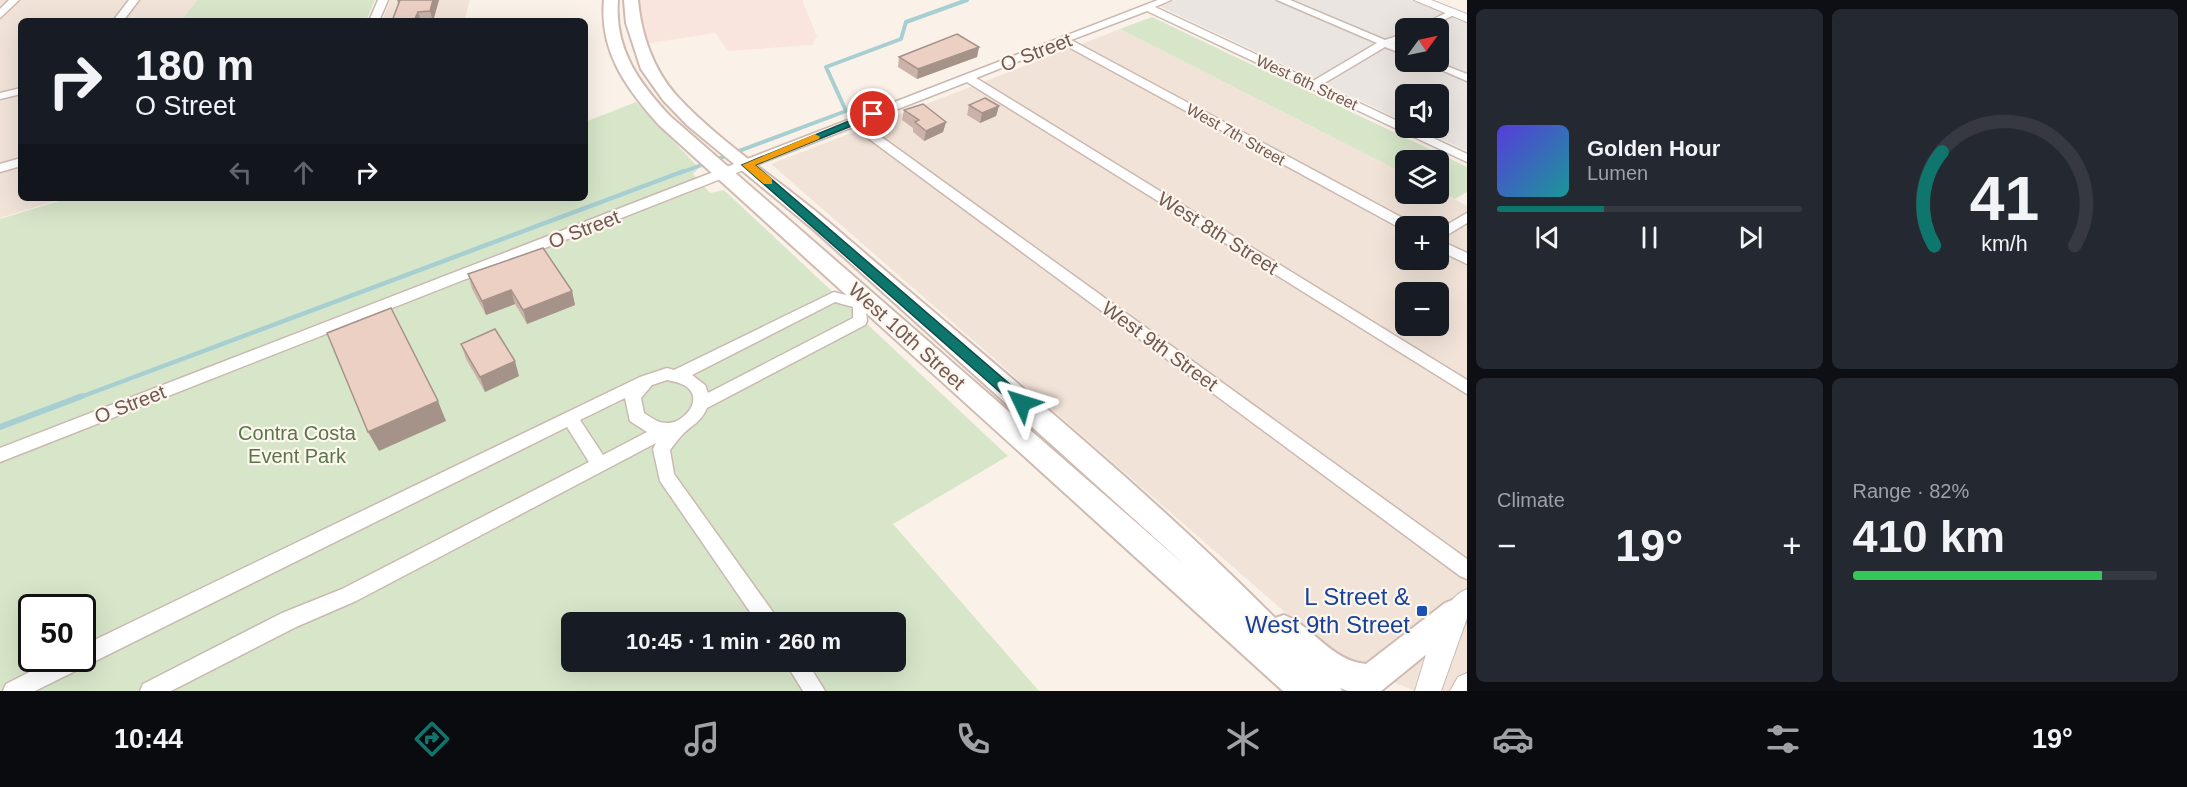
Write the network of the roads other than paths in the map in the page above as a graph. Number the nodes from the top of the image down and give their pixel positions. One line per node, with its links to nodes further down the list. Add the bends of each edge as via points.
1 (14, 0): 13 (street)
2 (134, 0): 14 (street)
3 (383, 0): 15 (street)
4 (611, 0): 32 (main road, West 10th Street, via 608,19 624,71 665,121)
5 (631, 0): 32 (main road, West 10th Street, via 633,23 649,69 669,97)
6 (1166, 0): 10 (street, O Street)
7 (1282, 0): 20 (street)
8 (1420, 0): 12 (street)
9 (1443, 0): 11 (street)
10 (1147, 7): 18 (street, O Street); 25 (street, West 6th Street)
11 (1467, 9)
12 (1454, 13): 16 (street); 17 (street)
13 (0, 15)
14 (120, 18)
15 (375, 18)
16 (1443, 18)
17 (1467, 18)
18 (1065, 40): 23 (street, O Street); 34 (street, West 7th Street)
19 (1395, 40): 20 (street)
20 (1385, 43): 21 (street); 25 (street)
21 (1395, 47)
22 (1449, 71): 24 (street)
23 (969, 78): 28 (street, O Street); 42 (street, West 8th Street)
24 (1467, 78)
25 (1314, 86): 29 (street, West 6th Street)
26 (18, 92): 27 (street)
27 (0, 96)
28 (854, 122): 32 (street, O Street); 49 (street, West 9th Street)
29 (1467, 158)
30 (18, 163): 31 (street)
31 (0, 168)
32 (737, 169): 38 (main road, West 10th Street); 39 (main road, West 10th Street); 46 (street, O Street)
33 (1467, 217): 35 (street)
34 (1395, 219)
35 (1449, 229)
36 (1449, 250): 37 (street)
37 (1467, 259)
38 (891, 287): 39 (street); 48 (main road, West 10th Street)
39 (863, 302): 40 (street, via 834,297); 43 (street, via 860,321); 59 (main road, West 10th Street)
40 (678, 375): 41 (street); 43 (street, via 695,384)
41 (646, 381): 44 (street); 45 (street, via 633,397 636,416 643,423)
42 (1467, 388)
43 (702, 403): 45 (street, via 698,415)
44 (570, 418): 47 (street); 52 (street)
45 (672, 429): 47 (street); 51 (street, via 661,449 666,476)
46 (0, 455)
47 (600, 464): 57 (street, via 349,595 289,620)
48 (1190, 551): 50 (main road, via 1325,663 1354,680 1371,680); 60 (main road, West 10th Street)
49 (1467, 570)
50 (1461, 607): 61 (street)
51 (761, 612)
52 (96, 651)
53 (52, 672): 56 (street)
54 (802, 672): 58 (street)
55 (1467, 686): 62 (street)
56 (13, 691)
57 (150, 691)
58 (815, 691)
59 (1306, 691)
60 (1326, 691)
61 (1428, 691)
62 (1463, 691)

